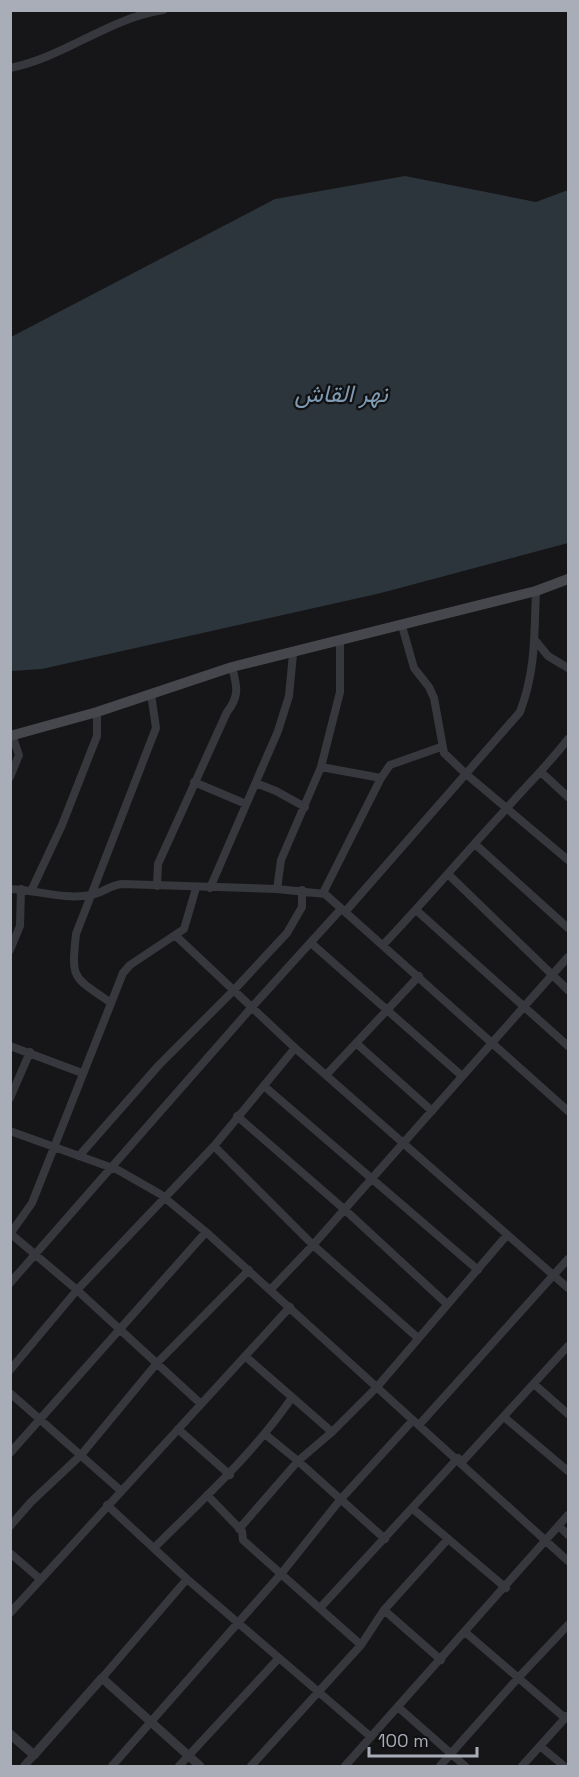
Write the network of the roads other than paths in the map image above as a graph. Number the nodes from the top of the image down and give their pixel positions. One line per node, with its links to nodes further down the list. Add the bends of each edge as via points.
1 (163, 10): 2 (street, via 134,16 45,59)
2 (10, 68)
3 (568, 579): 4 (main road)
4 (536, 591): 5 (main road); 6 (street)
5 (402, 626): 7 (main road); 15 (street, via 414,668 434,698)
6 (534, 639): 10 (street, via 548,656); 18 (street, via 533,669 520,712)
7 (340, 640): 8 (main road); 16 (street, via 340,692)
8 (293, 654): 9 (main road); 22 (street, via 288,699)
9 (232, 668): 11 (main road); 21 (street, via 238,689 235,702)
10 (568, 668)
11 (151, 694): 12 (main road); 39 (street, via 156,728)
12 (97, 712): 13 (main road); 35 (street, via 97,736)
13 (11, 735): 19 (street, via 19,755)
14 (568, 739): 17 (street)
15 (441, 747): 18 (street); 20 (street, via 390,765)
16 (321, 767): 20 (street); 25 (street)
17 (542, 773): 23 (street); 26 (street)
18 (466, 774): 26 (street); 41 (street)
19 (10, 777)
20 (381, 778): 38 (street)
21 (195, 782): 24 (street); 30 (street, via 158,864)
22 (256, 783): 24 (street); 25 (street)
23 (568, 797)
24 (246, 804): 32 (street)
25 (305, 807): 36 (street, via 281,860)
26 (507, 807): 27 (street); 28 (street)
27 (476, 844): 29 (street); 42 (street)
28 (568, 860)
29 (449, 875): 40 (street); 48 (street)
30 (157, 886): 31 (street); 39 (street, via 116,884)
31 (196, 888): 32 (street); 43 (street, via 187,923)
32 (210, 888): 36 (street)
33 (10, 889): 34 (street)
34 (21, 889): 35 (street); 46 (street, via 20,926)
35 (32, 889): 39 (street, via 64,896)
36 (277, 889): 37 (street)
37 (302, 890): 38 (street); 50 (street, via 302,907 287,933)
38 (323, 893): 41 (street)
39 (92, 895): 52 (street, via 77,926 73,971 78,980)
40 (416, 910): 45 (street); 54 (street)
41 (343, 911): 44 (street); 45 (street)
42 (568, 928)
43 (176, 936): 50 (street); 52 (street, via 126,969)
44 (311, 943): 53 (street); 55 (street)
45 (383, 945): 49 (street)
46 (10, 950)
47 (568, 957): 48 (street)
48 (552, 975): 51 (street); 54 (street)
49 (418, 976): 55 (street); 57 (street)
50 (234, 990): 53 (street); 74 (street, via 159,1065)
51 (568, 990)
52 (111, 1003): 62 (street)
53 (252, 1007): 60 (street); 75 (street)
54 (523, 1007): 57 (street); 59 (street)
55 (386, 1010): 56 (street); 64 (street)
56 (356, 1043): 63 (street); 67 (street)
57 (492, 1043): 64 (street); 68 (street)
58 (10, 1046): 61 (street)
59 (568, 1046)
60 (295, 1047): 63 (street); 65 (street)
61 (30, 1052): 62 (street); 66 (street)
62 (82, 1072): 73 (street)
63 (327, 1074): 71 (street)
64 (462, 1076): 67 (street)
65 (264, 1086): 69 (street); 76 (street)
66 (10, 1098)
67 (432, 1111): 71 (street)
68 (568, 1111)
69 (237, 1116): 72 (street); 78 (street)
70 (10, 1131): 73 (street)
71 (404, 1142): 76 (street); 82 (street)
72 (214, 1146): 77 (street); 83 (street)
73 (54, 1148): 74 (street); 79 (street, via 32,1203)
74 (79, 1156): 75 (street)
75 (112, 1168): 77 (street); 84 (street)
76 (370, 1179): 78 (street); 87 (street)
77 (165, 1197): 80 (street); 92 (street)
78 (344, 1209): 83 (street); 93 (street)
79 (14, 1225): 81 (street)
80 (207, 1232): 86 (street); 95 (street)
81 (11, 1234): 84 (street)
82 (507, 1235): 87 (street); 88 (street)
83 (313, 1245): 91 (street); 96 (street)
84 (36, 1254): 89 (street); 92 (street)
85 (568, 1259): 88 (street)
86 (249, 1270): 91 (street); 100 (street)
87 (478, 1270): 93 (street)
88 (555, 1274): 90 (street); 110 (street)
89 (10, 1283)
90 (568, 1288)
91 (271, 1289): 94 (street)
92 (77, 1290): 95 (street); 101 (street)
93 (447, 1304): 96 (street)
94 (290, 1307): 98 (street); 103 (street)
95 (121, 1331): 100 (street); 109 (street)
96 (418, 1338): 103 (street)
97 (568, 1346): 99 (street)
98 (245, 1356): 105 (street); 106 (street)
99 (565, 1356): 102 (street)
100 (158, 1363): 106 (street); 115 (street)
101 (10, 1370)
102 (534, 1384): 107 (street); 108 (street)
103 (377, 1386): 110 (street); 112 (street)
104 (10, 1393): 109 (street)
105 (291, 1399): 112 (street); 113 (street)
106 (201, 1404): 111 (street)
107 (568, 1414)
108 (504, 1416): 116 (street); 118 (street)
109 (40, 1420): 114 (street); 115 (street)
110 (416, 1422): 116 (street); 122 (street)
111 (178, 1428): 119 (street); 120 (street)
112 (332, 1432): 117 (street)
113 (266, 1435): 117 (street); 119 (street)
114 (10, 1453)
115 (81, 1455): 120 (street); 126 (street)
116 (460, 1460): 124 (street); 132 (street)
117 (298, 1461): 122 (street); 128 (street)
118 (568, 1471)
119 (230, 1475): 121 (street)
120 (120, 1490): 123 (street)
121 (207, 1495): 128 (street); 133 (street)
122 (340, 1500): 130 (street); 136 (street)
123 (107, 1506): 133 (street); 137 (street)
124 (413, 1509): 130 (street); 131 (street)
125 (568, 1515): 127 (street)
126 (10, 1526)
127 (559, 1526): 129 (street); 132 (street)
128 (239, 1529): 136 (street, via 243,1540)
129 (568, 1535)
130 (385, 1539): 140 (street)
131 (448, 1539): 139 (street); 141 (street)
132 (547, 1541): 135 (street); 139 (street)
133 (155, 1547): 138 (street)
134 (10, 1553): 137 (street)
135 (568, 1561)
136 (281, 1574): 140 (street); 143 (street)
137 (40, 1579): 142 (street)
138 (187, 1579): 143 (street); 149 (street)
139 (506, 1588): 145 (street)
140 (320, 1608): 146 (street)
141 (384, 1610): 146 (street); 148 (street)
142 (10, 1613)
143 (238, 1622): 147 (street); 154 (street)
144 (568, 1625): 150 (street)
145 (465, 1632): 148 (street); 150 (street)
146 (360, 1645): 151 (street)
147 (279, 1658): 151 (street); 160 (street)
148 (441, 1660): 152 (street)
149 (102, 1678): 154 (street); 159 (street)
150 (518, 1678): 153 (street); 158 (street)
151 (319, 1692): 156 (street); 165 (street)
152 (398, 1707): 156 (street); 158 (street)
153 (567, 1717): 157 (street)
154 (150, 1723): 160 (street); 162 (street)
155 (10, 1734): 159 (street)
156 (371, 1737): 166 (street)
157 (540, 1746): 169 (street); 170 (street)
158 (451, 1754): 167 (street); 168 (street)
159 (34, 1755): 161 (street)
160 (189, 1757): 163 (street); 164 (street)
161 (24, 1767)
162 (112, 1767)
163 (179, 1767)
164 (200, 1767)
165 (251, 1767)
166 (345, 1767)
167 (440, 1767)
168 (465, 1767)
169 (522, 1767)
170 (564, 1767)

